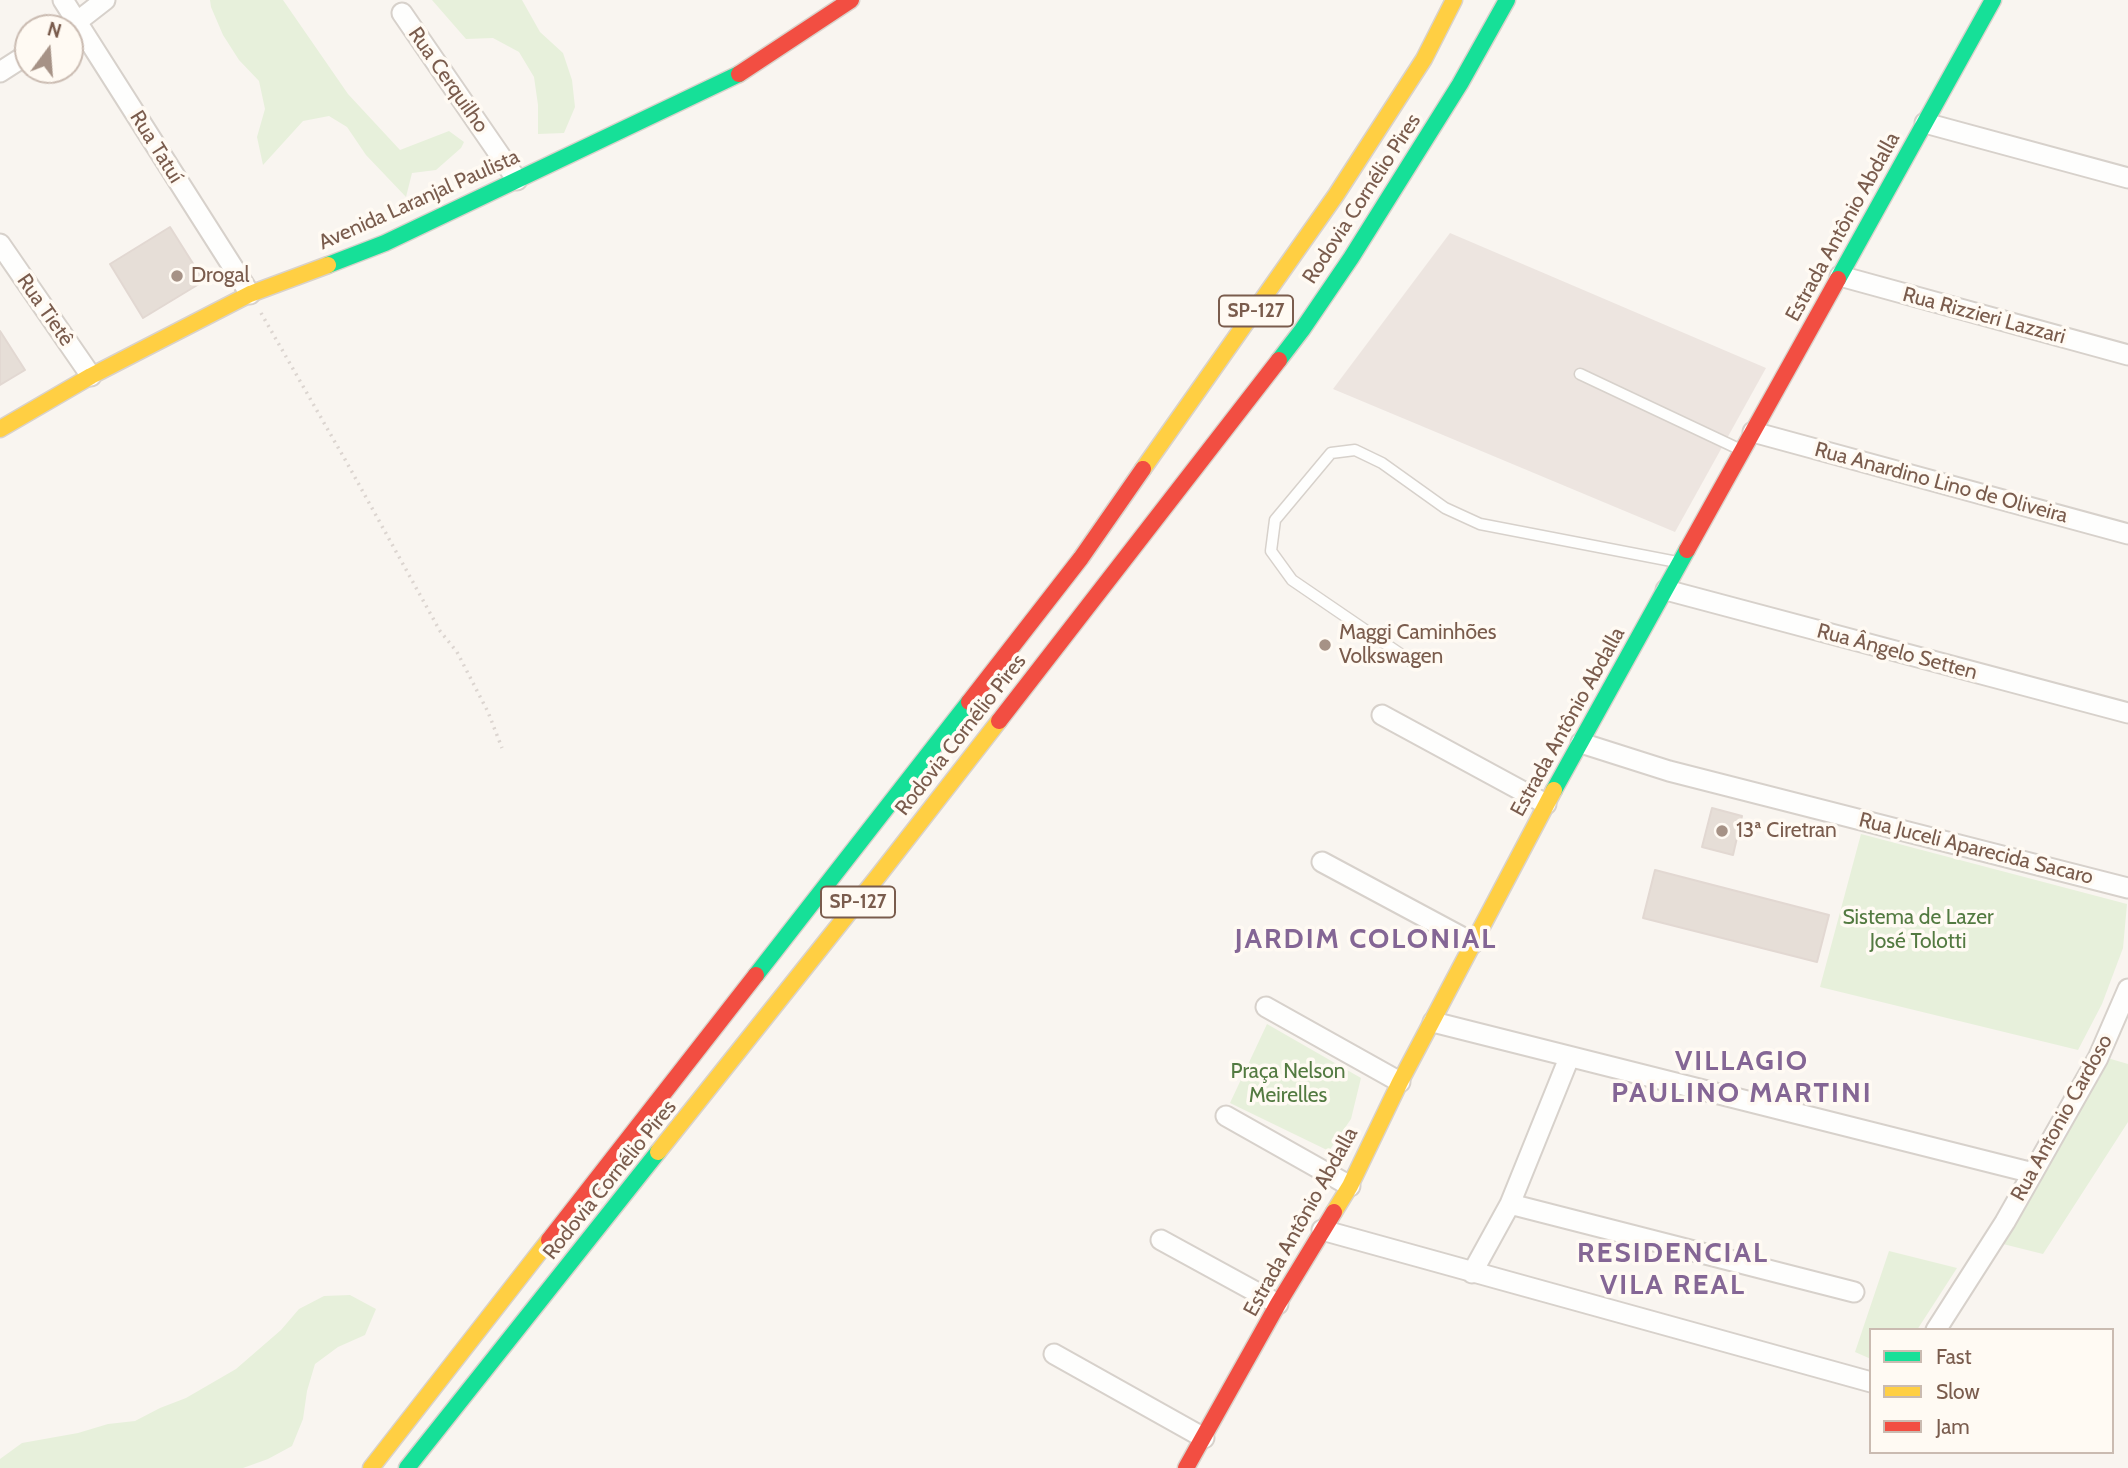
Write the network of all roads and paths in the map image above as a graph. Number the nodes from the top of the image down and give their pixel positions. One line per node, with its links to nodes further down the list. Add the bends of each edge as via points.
1 (105, 0): 7 (street)
2 (851, 0): 11 (main road, Avenida Laranjal Paulista, via 736,76)
3 (1454, 0): 51 (main road, Rodovia Cornélio Pires / SP-127, via 1424,59 1336,195 1081,558)
4 (1507, 0): 52 (main road, Rodovia Cornélio Pires / SP-127, via 1438,119 1302,330 879,875)
5 (1993, 0): 9 (main road, Estrada Antônio Abdalla)
6 (402, 13): 11 (street, Rua Cerquilho)
7 (84, 17)
8 (84, 40): 14 (street, Rua Tatuí)
9 (1925, 123): 10 (street); 13 (main road, Estrada Antônio Abdalla)
10 (2128, 178)
11 (517, 180): 14 (main road, Avenida Laranjal Paulista, via 385,243)
12 (0, 244): 17 (street, Rua Tietê)
13 (1840, 276): 15 (street, Rua Rizzieri Lazzari); 19 (main road, Estrada Antônio Abdalla)
14 (250, 294): 17 (main road, Avenida Laranjal Paulista); 28 (path, via 440,631 457,652)
15 (2128, 355)
16 (1580, 374): 20 (lane)
17 (90, 376): 18 (main road, Avenida Laranjal Paulista)
18 (0, 429)
19 (1753, 432): 20 (main road, Estrada Antônio Abdalla); 21 (street, Rua Anardino Lino de Oliveira)
20 (1743, 451): 22 (main road, Estrada Antônio Abdalla)
21 (2128, 534)
22 (1681, 563): 23 (main road, Estrada Antônio Abdalla); 24 (lane, via 1480,524 1445,508 1382,463 1355,450 1331,453 1275,520 1271,551 1292,580)
23 (1665, 590): 25 (street, Rua Ângelo Setten); 27 (main road, Estrada Antônio Abdalla)
24 (1415, 664)
25 (2128, 713)
26 (1382, 715): 29 (street)
27 (1581, 743): 29 (main road, Estrada Antônio Abdalla); 31 (street, Rua Juceli Aparecida Sacaro, via 1669,771)
28 (502, 748)
29 (1546, 804): 32 (main road, Estrada Antônio Abdalla)
30 (1322, 862): 32 (street)
31 (2128, 888)
32 (1473, 943): 35 (main road, Estrada Antônio Abdalla)
33 (2128, 989): 39 (street, Rua Antonio Cardoso, via 2098,1058)
34 (1266, 1007): 37 (street)
35 (1433, 1022): 36 (street); 37 (main road, Estrada Antônio Abdalla)
36 (1569, 1058): 39 (street); 41 (street)
37 (1400, 1082): 40 (main road, Estrada Antônio Abdalla)
38 (1226, 1116): 40 (street)
39 (2033, 1173): 47 (street, Rua Antonio Cardoso)
40 (1350, 1186): 42 (main road, Estrada Antônio Abdalla)
41 (1510, 1203): 44 (street); 45 (street)
42 (1322, 1230): 44 (street); 46 (main road, Estrada Antônio Abdalla)
43 (1161, 1240): 46 (street)
44 (1472, 1273): 49 (street)
45 (1854, 1292)
46 (1278, 1304): 50 (main road, Estrada Antônio Abdalla)
47 (1937, 1328)
48 (1054, 1354): 50 (street)
49 (1869, 1381)
50 (1204, 1438): 53 (main road, Estrada Antônio Abdalla)
51 (371, 1468)
52 (407, 1468)
53 (1186, 1468)

